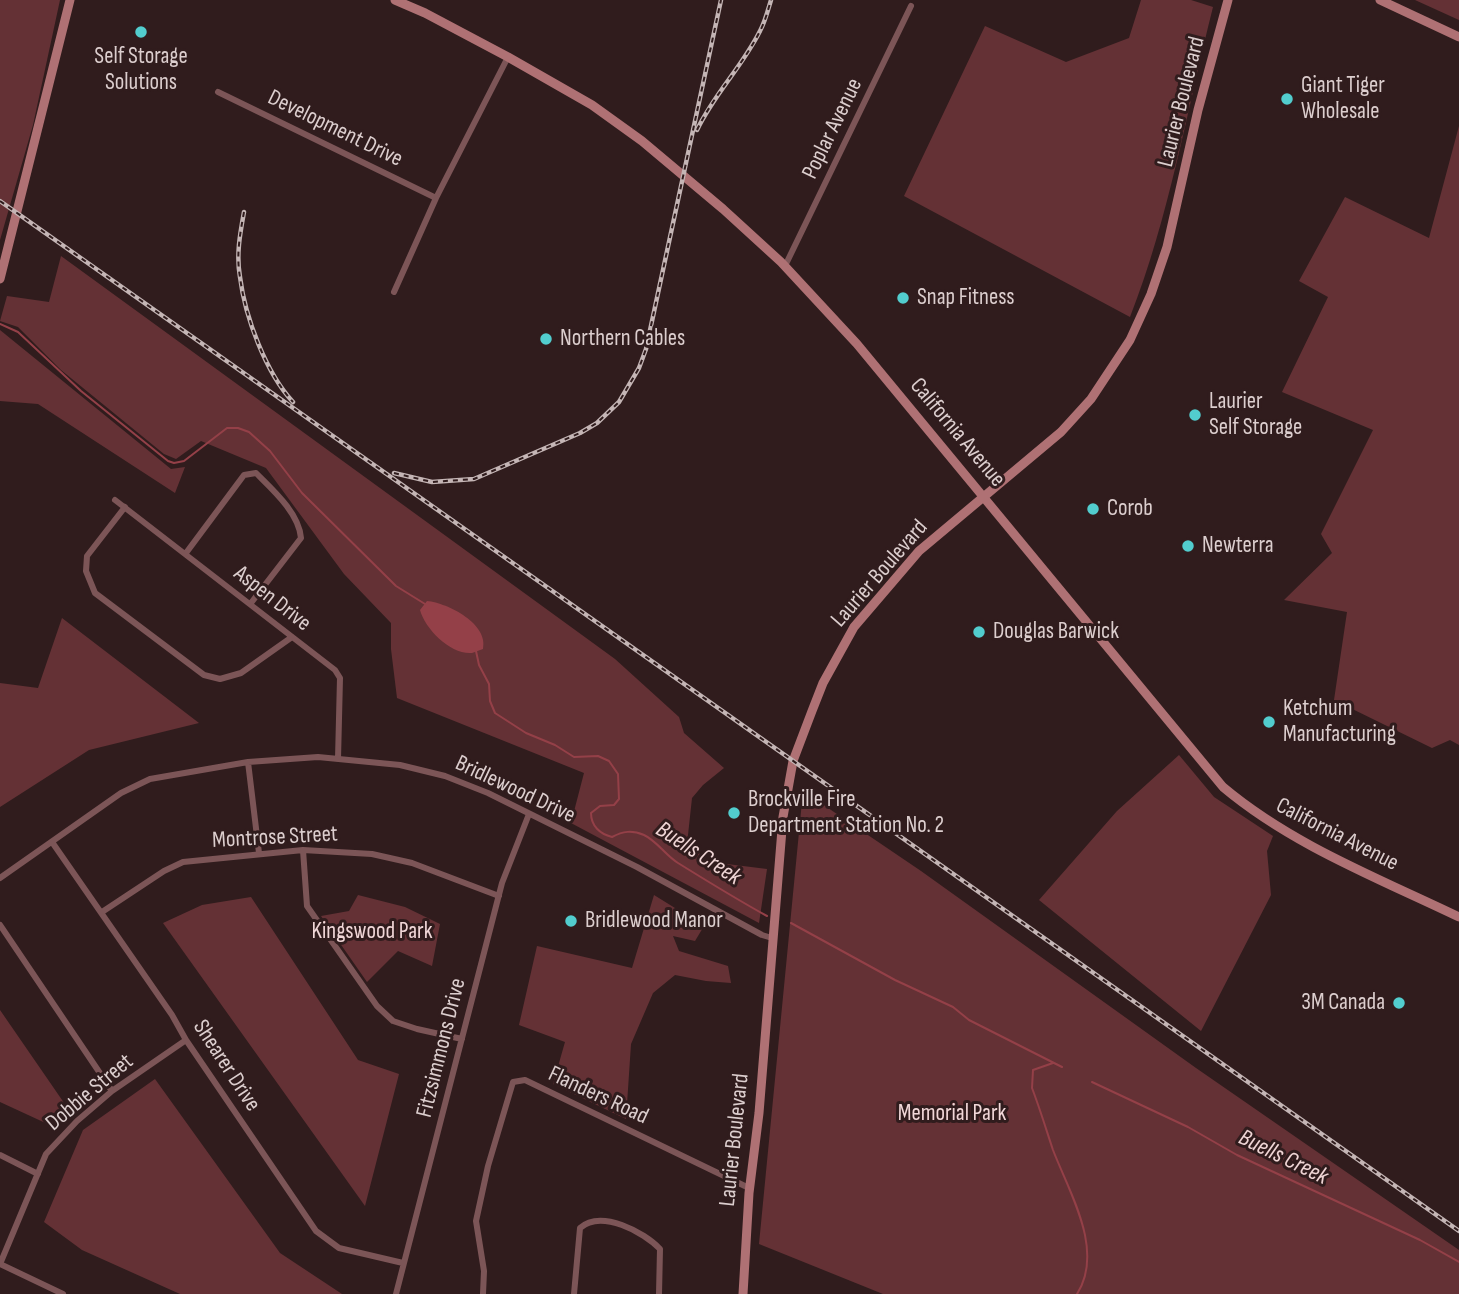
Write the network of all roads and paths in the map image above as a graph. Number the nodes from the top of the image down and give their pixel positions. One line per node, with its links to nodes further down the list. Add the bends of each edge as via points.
1 (70, 0): 11 (street)
2 (395, 0): 7 (street, California Avenue)
3 (1228, 0): 13 (street, Laurier Boulevard, via 1167,247 1130,340 1081,412)
4 (1380, 0): 6 (street)
5 (911, 6): 10 (street, Poplar Avenue)
6 (1459, 37)
7 (508, 57): 9 (street); 10 (street, California Avenue, via 592,105 642,141)
8 (218, 92): 9 (street, Development Drive)
9 (436, 198): 12 (street)
10 (785, 266): 13 (street, California Avenue, via 857,344)
11 (0, 279)
12 (394, 292)
13 (984, 497): 28 (street, California Avenue, via 1223,787 1290,836); 30 (street, Laurier Boulevard, via 919,551 854,627 823,683 793,761)
14 (115, 499): 15 (street, Aspen Drive)
15 (125, 507): 16 (street, Aspen Drive); 18 (street, via 87,556 86,571 95,593 204,675 220,679 241,673)
16 (186, 553): 17 (street, Aspen Drive); 17 (street, via 244,475 256,473 300,524 301,538)
17 (251, 603): 18 (street, Aspen Drive)
18 (292, 637): 19 (street, Aspen Drive, via 341,678)
19 (338, 759): 20 (street, Bridlewood Drive); 21 (street, Bridlewood Drive, via 400,765 445,776)
20 (248, 762): 22 (street, Bridlewood Drive, via 150,779 121,793); 24 (street)
21 (529, 814): 26 (street, Fitzsimmons Drive); 30 (street, Bridlewood Drive)
22 (52, 842): 25 (street, Bridlewood Drive); 27 (street, Shearer Drive)
23 (303, 850): 24 (street, Montrose Street); 26 (street, Montrose Street, via 372,854 412,863); 31 (street, via 307,906 377,1006 393,1021)
24 (259, 853): 27 (street, Montrose Street, via 183,862)
25 (0, 878)
26 (499, 896): 31 (street, Fitzsimmons Drive)
27 (102, 912): 32 (street, Shearer Drive)
28 (1459, 917)
29 (0, 925): 33 (street)
30 (772, 938): 36 (street, Laurier Boulevard, via 760,1113)
31 (461, 1039): 38 (street, Fitzsimmons Drive)
32 (186, 1040): 33 (street, Dobbie Street); 38 (street, Shearer Drive, via 316,1231 339,1248)
33 (112, 1091): 35 (street, Dobbie Street, via 46,1154)
34 (0, 1155): 35 (street)
35 (38, 1174): 37 (street, Dobbie Street)
36 (749, 1188): 42 (street, Flanders Road, via 525,1080 513,1082 476,1222); 45 (street, Laurier Boulevard)
37 (2, 1255): 39 (street, Dobbie Street)
38 (403, 1263): 41 (street, Fitzsimmons Drive)
39 (0, 1264): 40 (street)
40 (63, 1294)
41 (396, 1294)
42 (483, 1294)
43 (574, 1294): 44 (street, via 580,1228 598,1219 651,1240 660,1249)
44 (660, 1294)
45 (743, 1294)

